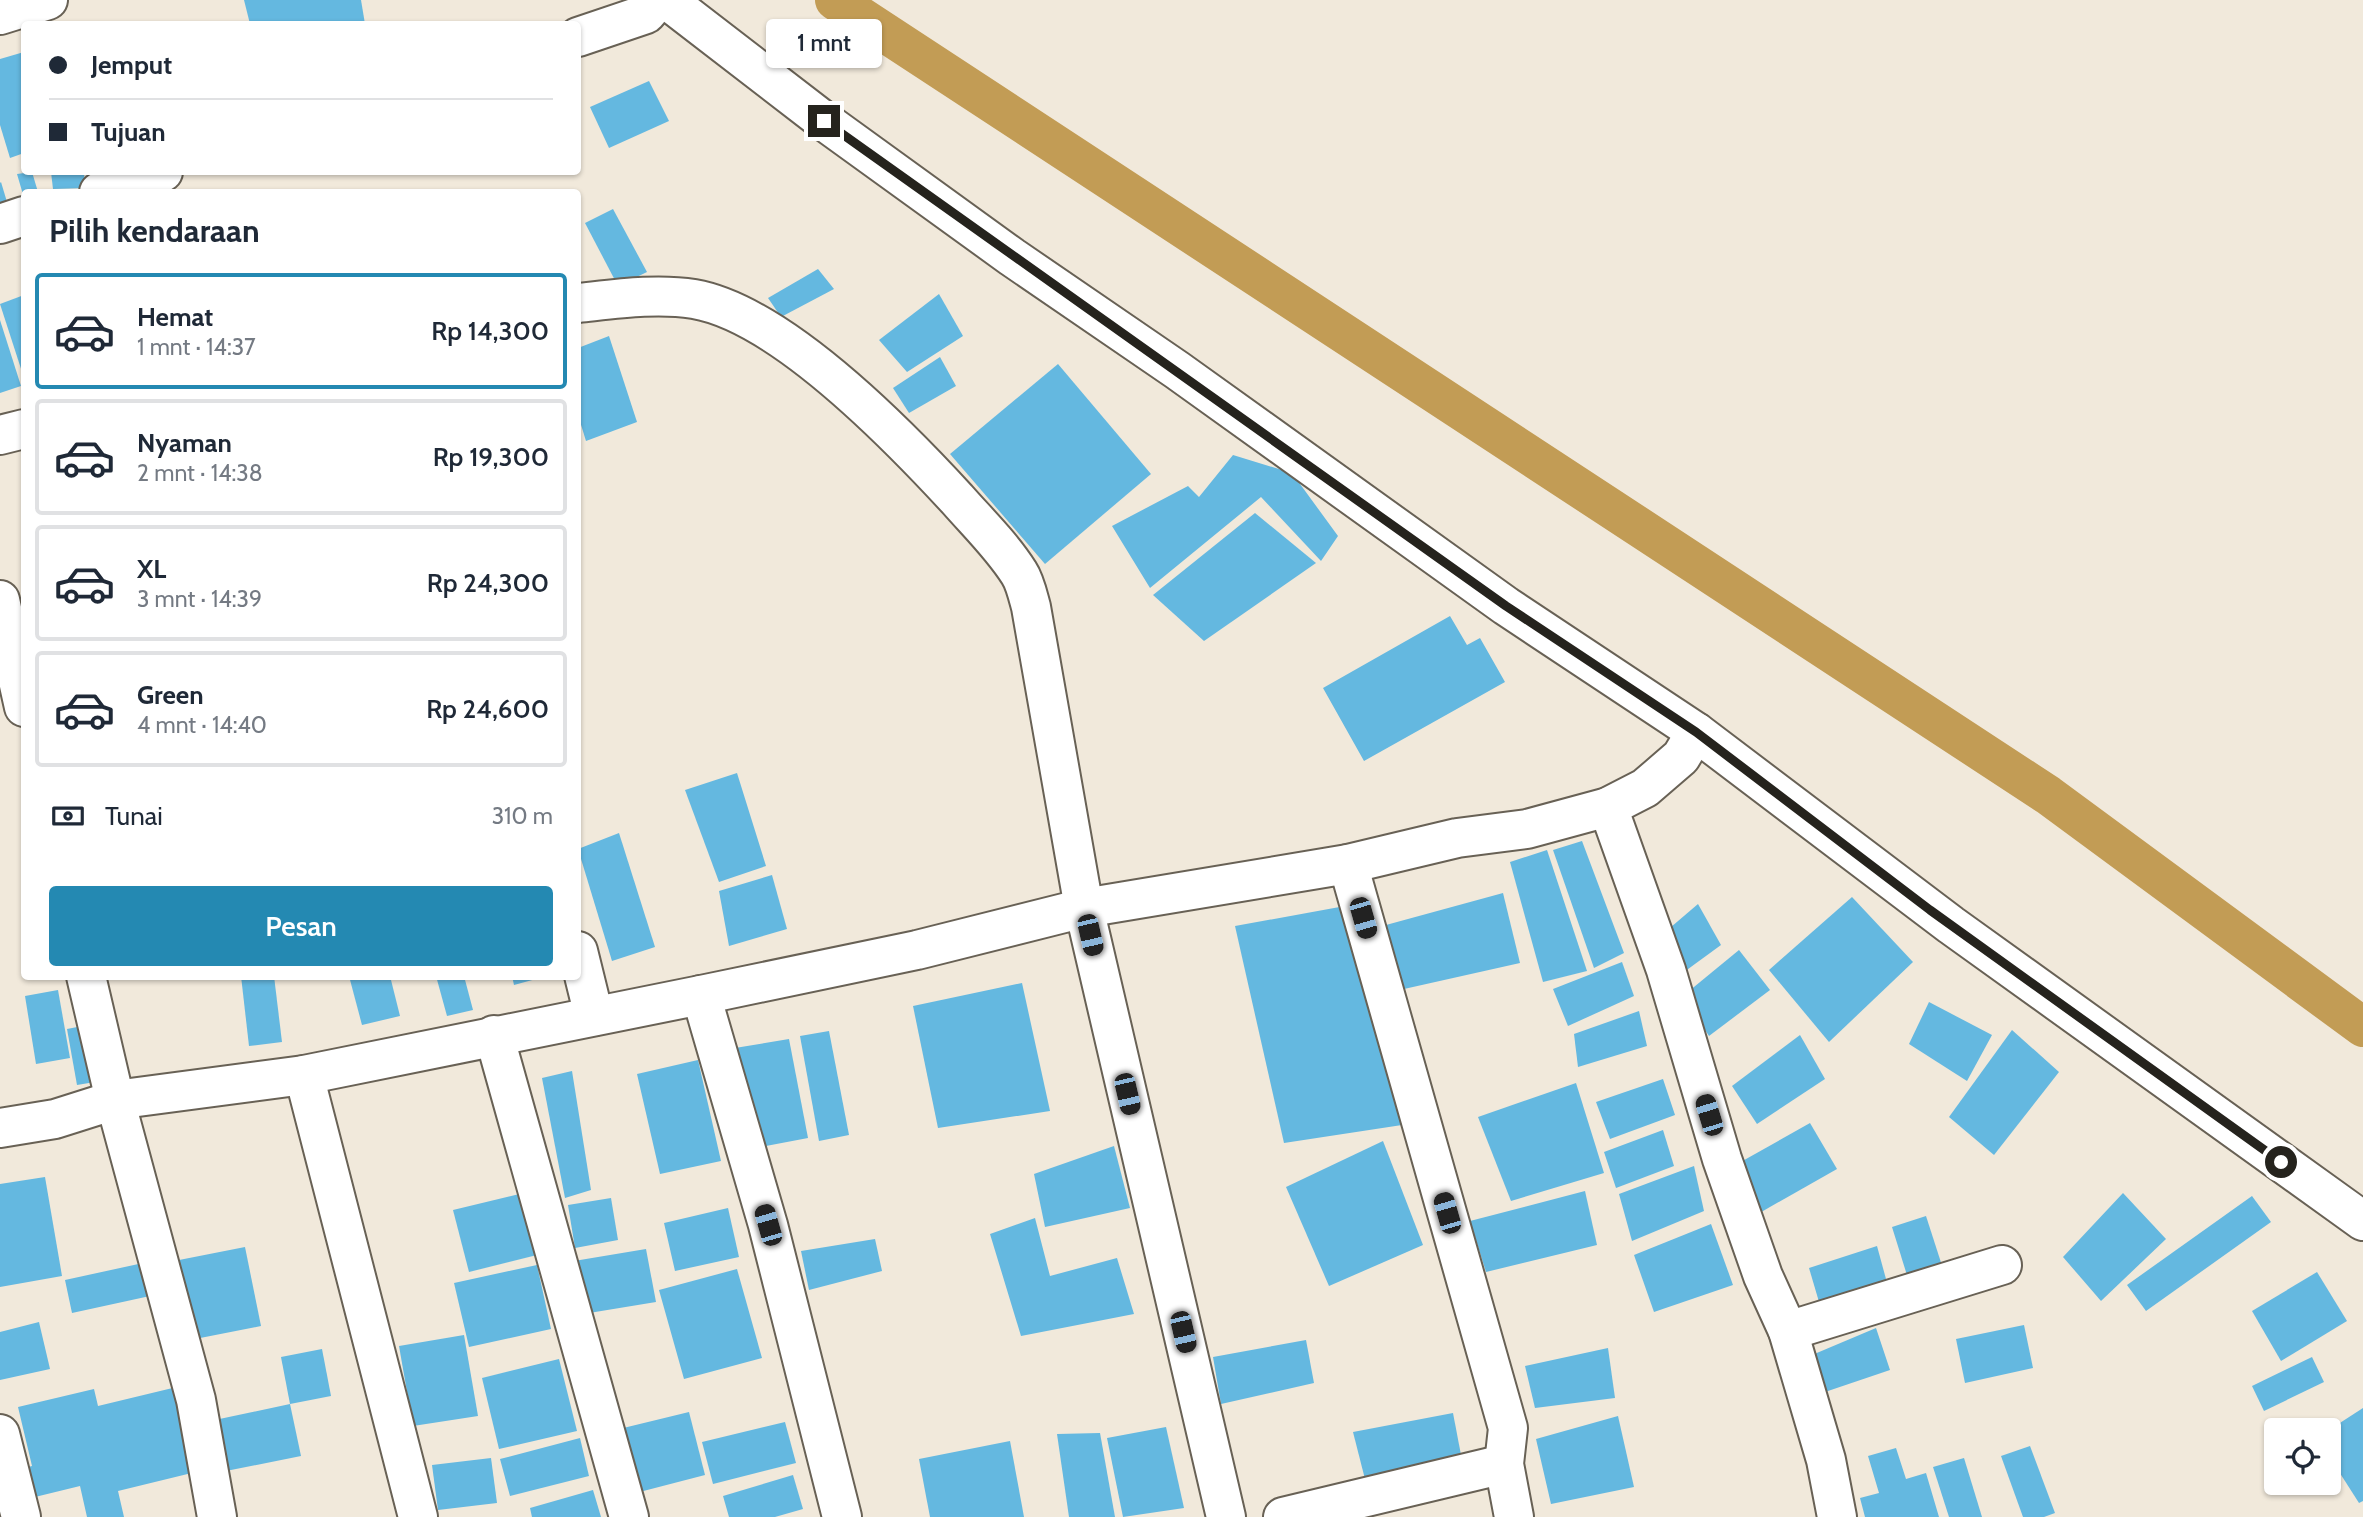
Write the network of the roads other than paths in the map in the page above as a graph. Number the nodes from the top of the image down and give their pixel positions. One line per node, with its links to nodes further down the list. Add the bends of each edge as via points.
1 (48, 0): 3 (street)
2 (649, 9): 4 (street); 14 (street, via 824,121 1188,378 1506,606)
3 (0, 15)
4 (581, 36)
5 (153, 175): 6 (street)
6 (109, 189)
7 (21, 217): 8 (street)
8 (0, 224)
9 (581, 303): 17 (street, via 646,296 695,299 754,324 798,351 845,389 918,457 986,531 1020,574 1031,607)
10 (21, 430): 11 (street)
11 (0, 435)
12 (0, 600): 13 (street)
13 (21, 694)
14 (1688, 745): 15 (street, via 1645,788); 26 (street, via 1940,916)
15 (1608, 807): 16 (street, via 1527,829 1457,838); 28 (street, via 1666,970 1722,1159 1763,1276)
16 (1348, 864): 17 (street); 30 (street, via 1508,1428)
17 (1084, 908): 20 (street, via 917,950); 36 (street)
18 (581, 963): 21 (street)
19 (87, 980): 24 (street)
20 (701, 995): 21 (street); 35 (street, via 768,1225)
21 (594, 1016): 22 (street)
22 (494, 1035): 23 (street); 34 (street)
23 (304, 1074): 24 (street); 33 (street)
24 (114, 1100): 25 (street, via 55,1119); 32 (street, via 196,1400)
25 (0, 1128)
26 (2363, 1221)
27 (2002, 1265): 28 (street)
28 (1788, 1331): 39 (street, via 1826,1460)
29 (0, 1434): 31 (street)
30 (1504, 1464): 37 (street); 38 (street)
31 (21, 1517)
32 (217, 1517)
33 (418, 1517)
34 (629, 1517)
35 (842, 1517)
36 (1226, 1517)
37 (1283, 1517)
38 (1514, 1517)
39 (1837, 1517)

